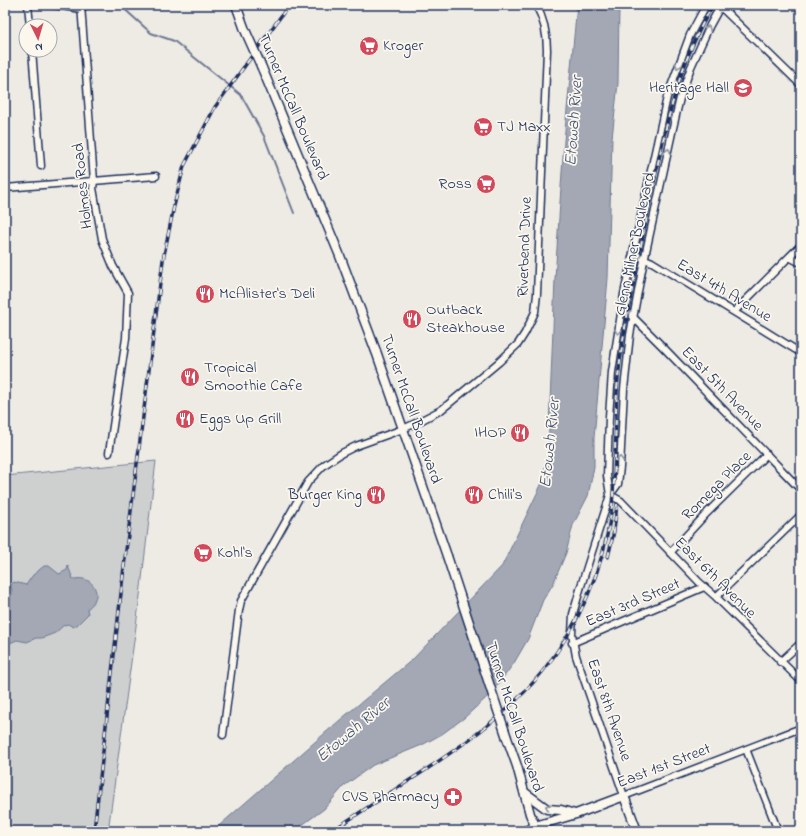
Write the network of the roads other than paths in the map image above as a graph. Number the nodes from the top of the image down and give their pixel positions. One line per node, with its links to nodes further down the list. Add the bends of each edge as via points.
1 (28, 5): 8 (street)
2 (54, 5): 7 (street)
3 (236, 5): 24 (main road, Turner McCall Boulevard, bridge, via 340,256)
4 (536, 5): 24 (street, Riverbend Drive, via 544,24 547,50 535,312 518,344 499,362 442,409)
5 (706, 5): 16 (street, Glenn Milner Boulevard, one-way to 16, via 690,35 667,97)
6 (719, 6): 10 (street); 18 (street, Glenn Milner Boulevard, one-way to 6, via 680,98)
7 (81, 7): 13 (street, Holmes Road)
8 (29, 18)
9 (33, 58): 11 (street)
10 (801, 85)
11 (41, 166)
12 (156, 176): 13 (street)
13 (94, 181): 14 (street); 25 (street, Holmes Road, via 102,239 128,293 126,338)
14 (5, 188)
15 (801, 245): 17 (street)
16 (633, 254): 18 (street, East 4th Avenue); 20 (street, Glenn Milner Boulevard)
17 (789, 257): 19 (street); 21 (street)
18 (645, 259): 21 (street, East 4th Avenue); 22 (street, Glenn Milner Boulevard)
19 (801, 263)
20 (622, 309): 22 (street, East 5th Avenue); 28 (street, Glenn Milner Boulevard, one-way to 28, via 612,372 609,417 607,476)
21 (734, 312): 23 (street, East 4th Avenue)
22 (633, 317): 26 (street, East 5th Avenue); 28 (street, Glenn Milner Boulevard, one-way to 22, via 618,484 624,389)
23 (801, 353)
24 (403, 429): 38 (street, Riverbend Drive, via 342,453 324,465 308,482 241,601); 40 (main road, Turner McCall Boulevard, bridge)
25 (109, 453)
26 (767, 454): 27 (street, East 5th Avenue); 30 (street, Romega Place)
27 (801, 490)
28 (610, 495): 30 (street, East 6th Avenue, via 621,501); 33 (street, Glenn Milner Boulevard, via 573,614)
29 (801, 515): 32 (street)
30 (670, 553): 31 (street, East 6th Avenue)
31 (704, 587): 32 (street, East 6th Avenue); 33 (street, East 3rd Street)
32 (716, 597): 35 (street, East 6th Avenue)
33 (572, 642): 41 (street, East 8th Avenue)
34 (801, 643): 35 (street)
35 (780, 662): 36 (street, East 6th Avenue)
36 (801, 681)
37 (801, 728): 39 (street, East 1st Street)
38 (223, 734)
39 (746, 750): 41 (street, East 1st Street); 46 (street)
40 (524, 792): 42 (main road, one-way to 40, via 547,809); 43 (main road, Turner McCall Boulevard)
41 (624, 796): 42 (main road, East 1st Street); 45 (main road, East 8th Avenue)
42 (576, 814): 43 (main road, East 1st Street)
43 (536, 828): 44 (main road, East 1st Street)
44 (526, 831)
45 (637, 831)
46 (778, 831)

